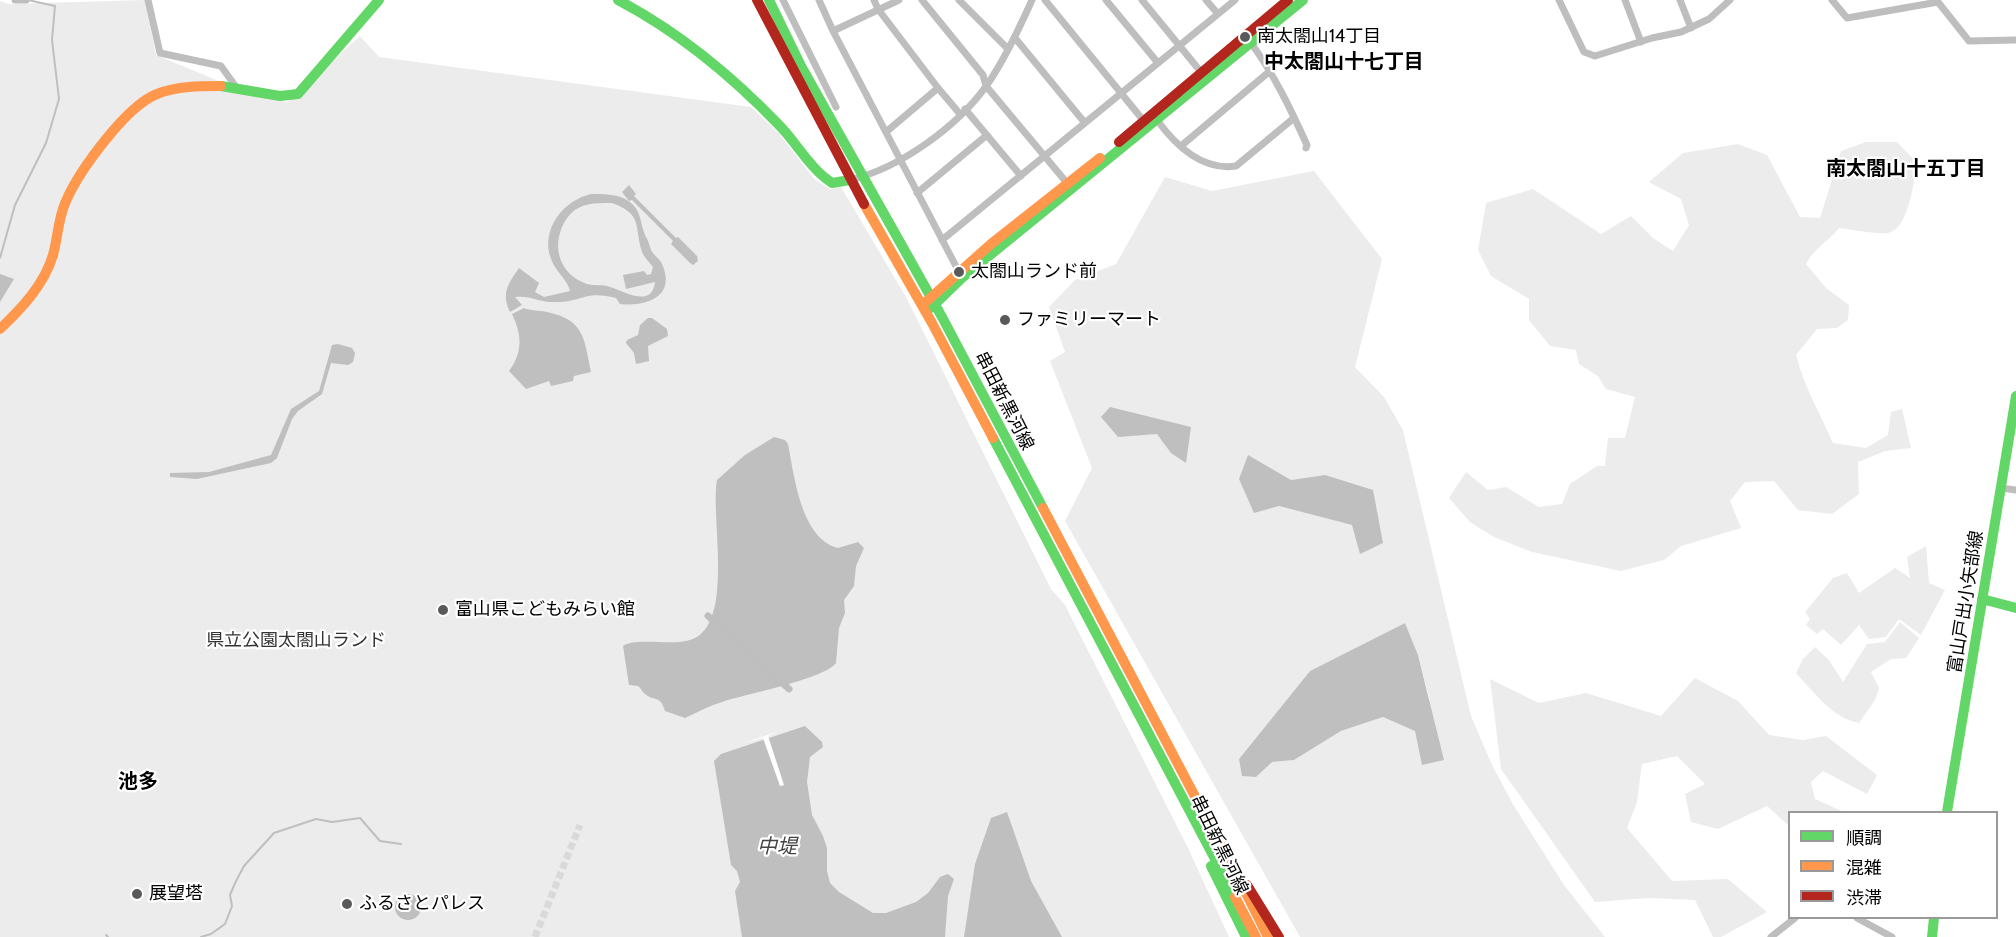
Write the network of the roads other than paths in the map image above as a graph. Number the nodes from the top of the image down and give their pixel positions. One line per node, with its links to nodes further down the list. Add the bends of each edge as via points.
1 (15, 0): 2 (street)
2 (26, 0)
3 (148, 0): 42 (street, via 160,53 221,66)
4 (379, 0): 42 (main road, via 312,76 308,87 291,96)
5 (618, 0): 59 (main road, via 685,41 722,70 781,128 818,175 832,183)
6 (758, 0): 59 (main road, 串田新黒河線)
7 (769, 0): 58 (main road, 串田新黒河線, via 801,66)
8 (783, 0): 45 (street)
9 (819, 0): 31 (street)
10 (874, 0): 28 (street)
11 (899, 0): 28 (street)
12 (922, 0): 41 (street, via 983,75)
13 (959, 0): 37 (street)
14 (1032, 0): 32 (street)
15 (1045, 0): 44 (street)
16 (1106, 0): 38 (street)
17 (1142, 0): 36 (street)
18 (1206, 0): 29 (street)
19 (1235, 0): 29 (street)
20 (1303, 0): 35 (main road)
21 (1559, 0): 34 (street, via 1584,52 1595,56)
22 (1625, 0): 34 (street)
23 (1680, 0): 30 (street)
24 (1730, 0): 30 (street, via 1709,19)
25 (1832, 0): 26 (street, via 1846,18)
26 (1934, 1): 33 (street, via 1947,11 1969,41)
27 (1281, 2): 40 (main road)
28 (878, 9): 31 (street); 43 (street)
29 (1218, 14): 36 (street)
30 (1691, 28): 34 (street)
31 (833, 31): 51 (street)
32 (1015, 38): 37 (street); 50 (street)
33 (2016, 40)
34 (1641, 42)
35 (1251, 43): 39 (street); 49 (main road)
36 (1178, 47): 38 (street); 40 (street)
37 (1008, 49): 41 (street)
38 (1158, 63): 44 (street)
39 (1270, 71): 47 (street); 53 (street)
40 (1201, 72): 48 (main road)
41 (986, 86): 46 (street); 55 (street)
42 (236, 87): 66 (main road, via 170,90 131,111 68,196 50,265 41,281)
43 (938, 88): 46 (street); 51 (street)
44 (1122, 94): 48 (street); 50 (street)
45 (836, 107)
46 (963, 111): 52 (street); 56 (street, via 934,138)
47 (1294, 118): 53 (street, via 1236,166 1210,166); 54 (street)
48 (1143, 120): 60 (main road)
49 (1157, 120): 53 (street); 62 (main road)
50 (1085, 123): 55 (street)
51 (886, 132): 56 (street)
52 (987, 135): 57 (street); 61 (street)
53 (1181, 146)
54 (1306, 148)
55 (1046, 156): 57 (street); 60 (street)
56 (900, 160): 58 (street); 61 (street)
57 (1021, 176): 63 (street)
58 (864, 177): 59 (street); 65 (main road, 串田新黒河線)
59 (850, 180): 65 (main road, 串田新黒河線)
60 (1067, 183): 62 (main road)
61 (917, 193): 63 (street)
62 (1046, 206): 64 (main road); 65 (main road)
63 (942, 240): 64 (street)
64 (959, 272): 65 (main road)
65 (928, 305): 74 (main road, 串田新黒河線); 76 (main road, 串田新黒河線)
66 (0, 329)
67 (2016, 396): 68 (main road, 富山戸出小矢部線)
68 (2001, 488): 69 (street); 70 (main road, 富山戸出小矢部線)
69 (2016, 490)
70 (1982, 599): 71 (main road); 75 (main road, 富山戸出小矢部線)
71 (2016, 608)
72 (708, 616): 73 (street)
73 (789, 689)
74 (1131, 704): 80 (main road, 串田新黒河線); 81 (main road, 串田新黒河線)
75 (1947, 811)
76 (1207, 818): 82 (main road, 串田新黒河線); 83 (main road, 串田新黒河線)
77 (1794, 919): 84 (street)
78 (1859, 919): 85 (street)
79 (1934, 919): 86 (main road)
80 (1246, 937)
81 (1256, 937)
82 (1268, 937)
83 (1279, 937)
84 (1771, 937)
85 (1892, 937)
86 (1932, 937)

